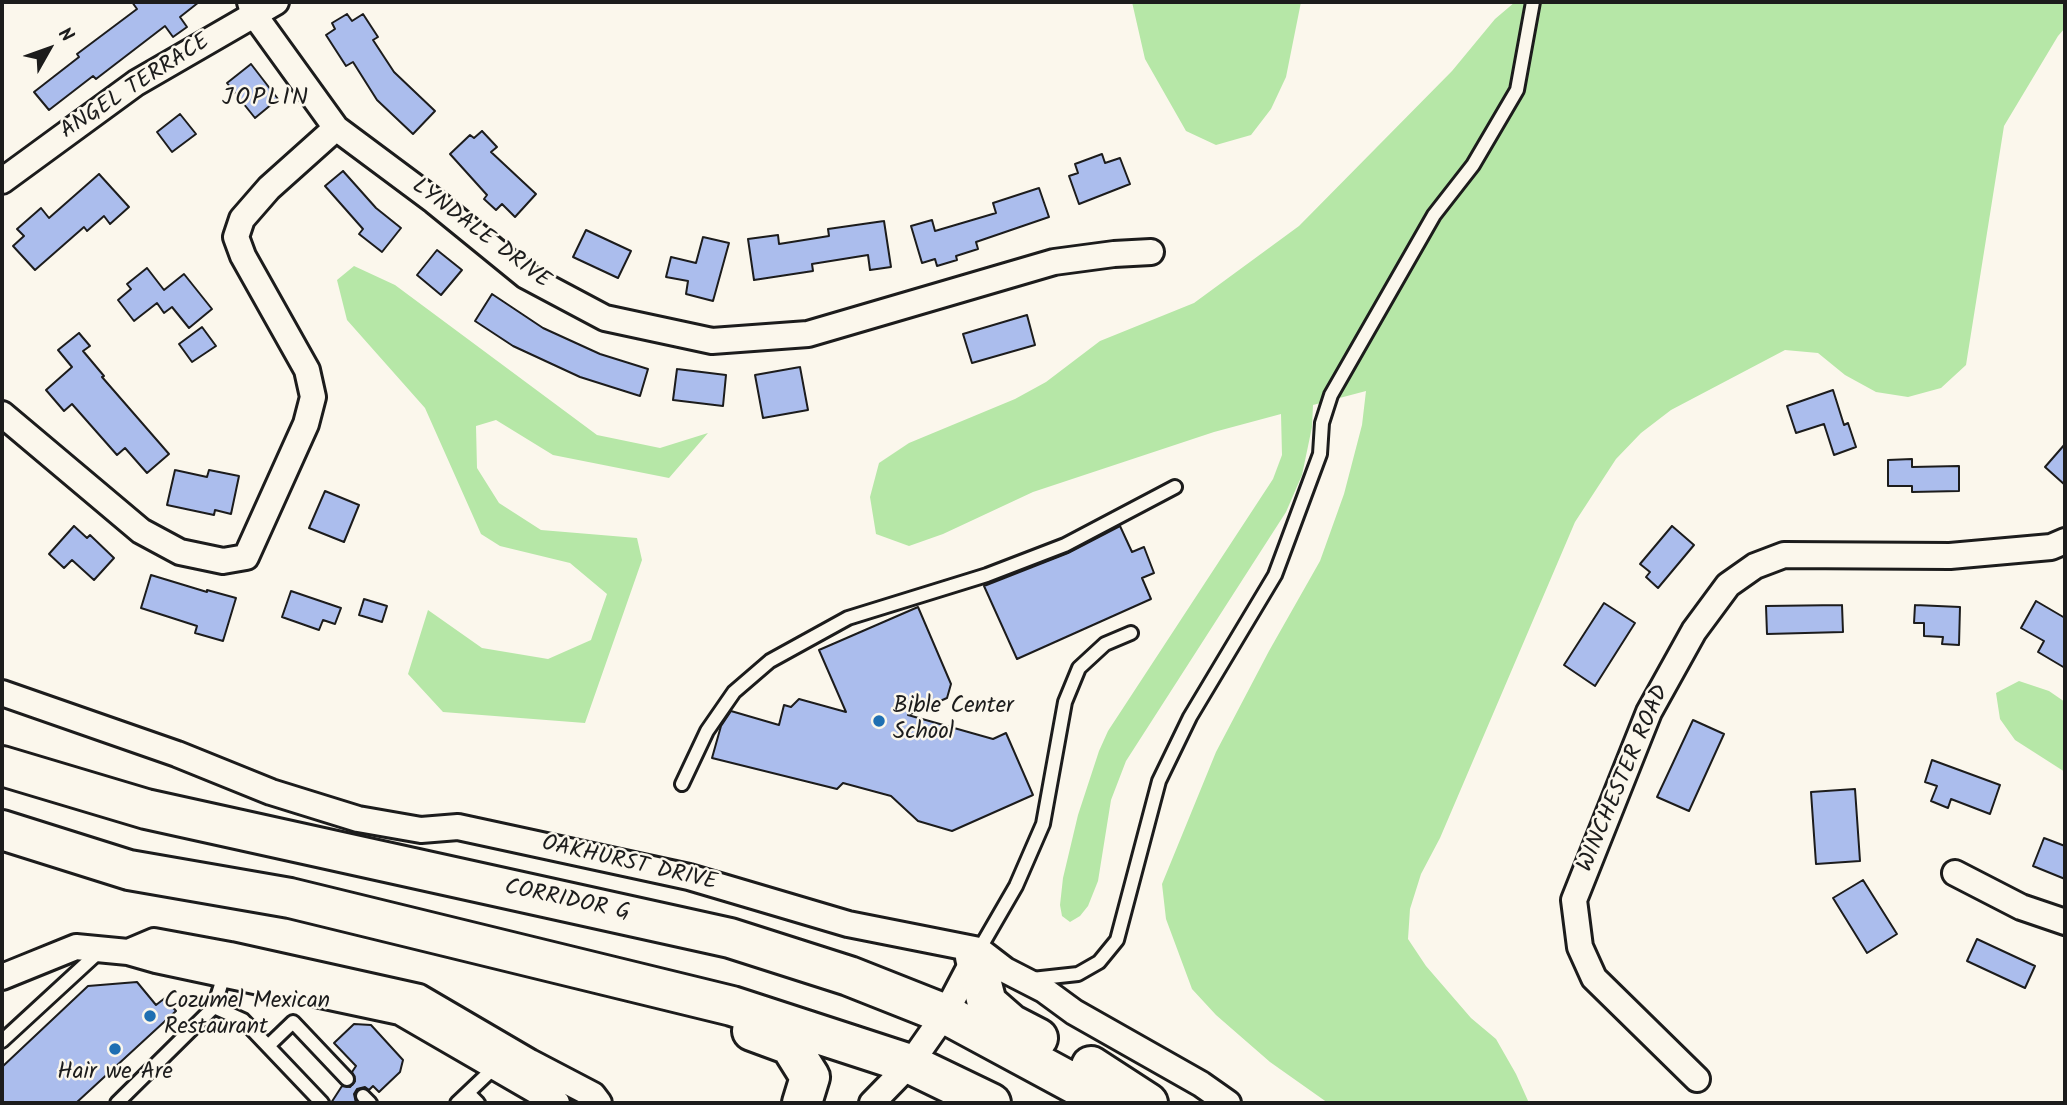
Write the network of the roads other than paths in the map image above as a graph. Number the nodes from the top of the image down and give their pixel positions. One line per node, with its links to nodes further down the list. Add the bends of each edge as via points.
1 (276, 2): 3 (street, ANGEL TERRACE)
2 (1532, 2): 22 (lane, via 1517,90 1474,165 1434,215 1331,395 1322,423 1320,454 1275,575 1190,717 1159,781 1117,940 1099,962 1078,974)
3 (252, 8): 4 (street, LYNDALE DRIVE); 5 (street, ANGEL TERRACE, via 136,83)
4 (336, 128): 6 (street, LYNDALE DRIVE, via 526,276 605,318 712,341 808,334 1054,262); 7 (street, via 269,188 242,219 236,237 307,370 313,397 306,424 246,557 223,561 180,552 141,531)
5 (2, 181)
6 (1151, 252)
7 (2, 414)
8 (1175, 487): 13 (lane, via 1065,545 987,575 848,618 770,662 734,692 707,731)
9 (2065, 541): 30 (street, WINCHESTER ROAD, via 2051,547 1950,556 1784,555 1755,566 1728,585 1695,631 1648,712 1574,900 1580,947 1594,978)
10 (1130, 633): 18 (lane, via 1105,644 1079,668 1065,702 1043,824 1016,886)
11 (2, 693): 18 (street, OAKHURST DRIVE, via 271,792 358,819 421,830 458,827 689,877 848,924)
12 (2, 766): 24 (highway, CORRIDOR G, via 146,809 730,938 849,976)
13 (682, 784)
14 (2, 830): 19 (highway, via 128,870 290,898)
15 (1955, 873): 16 (street, via 2021,907)
16 (2065, 922)
17 (102, 949): 20 (street, via 128,952 154,941); 21 (street, via 76,947); 25 (lane)
18 (977, 953): 22 (street, OAKHURST DRIVE); 24 (street); 43 (highway, via 987,1003 1011,1024 1102,1071)
19 (541, 959): 28 (highway, via 732,1006); 39 (highway, via 790,1045 810,1077)
20 (227, 965): 23 (lane); 27 (street, via 419,997)
21 (2, 977)
22 (1024, 980): 44 (street, OAKHURST DRIVE)
23 (215, 1007): 26 (lane, via 243,1020); 33 (lane)
24 (945, 1014): 28 (street); 42 (highway, CORRIDOR G)
25 (2, 1041)
26 (268, 1046): 29 (lane, via 293,1022); 34 (lane)
27 (503, 1059): 31 (lane); 32 (street); 37 (street)
28 (910, 1064): 40 (street); 41 (highway)
29 (347, 1079)
30 (1697, 1079)
31 (468, 1093): 35 (lane); 36 (lane)
32 (596, 1099): 38 (street)
33 (117, 1103)
34 (322, 1103)
35 (457, 1103)
36 (478, 1103)
37 (557, 1103)
38 (616, 1103)
39 (802, 1103)
40 (872, 1103)
41 (991, 1103)
42 (1110, 1103)
43 (1148, 1103)
44 (1228, 1103)

